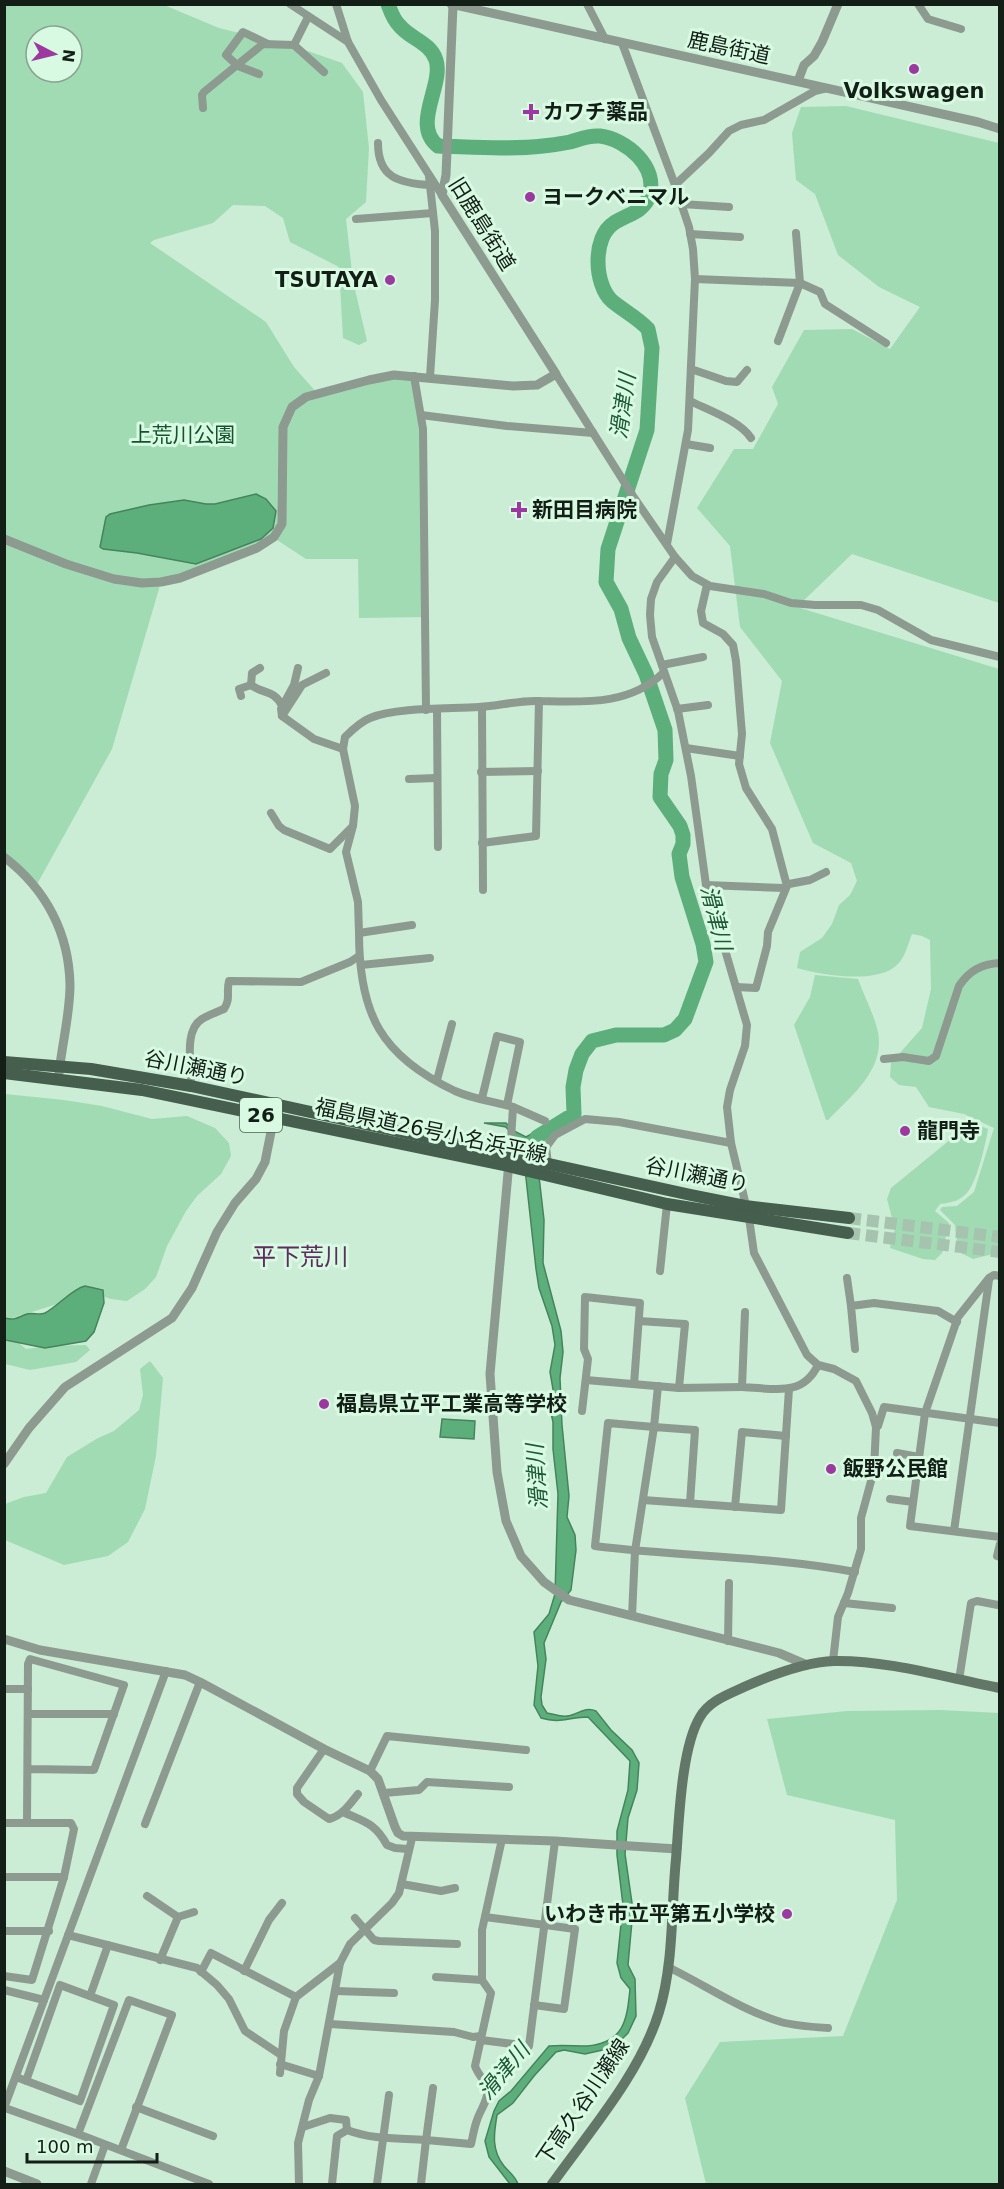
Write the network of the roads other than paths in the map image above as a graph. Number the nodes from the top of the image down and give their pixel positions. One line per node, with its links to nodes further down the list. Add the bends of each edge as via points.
1 (290, 4): 7 (street, 旧鹿島街道)
2 (336, 4): 10 (street)
3 (587, 4): 9 (street)
4 (838, 4): 17 (street, via 822,42 804,65)
5 (918, 4): 8 (street, via 928,19)
6 (452, 5): 9 (street, 鹿島街道); 25 (street)
7 (308, 17): 10 (street, 旧鹿島街道); 13 (street)
8 (960, 29)
9 (605, 39): 11 (street, 鹿島街道)
10 (348, 42): 22 (street, 旧鹿島街道)
11 (622, 43): 17 (street, 鹿島街道); 24 (street)
12 (268, 44): 13 (street); 14 (street); 14 (street, via 243,32 226,55)
13 (294, 45): 15 (street)
14 (238, 66): 16 (street); 19 (street, via 204,92)
15 (324, 72)
16 (259, 74)
17 (798, 81): 18 (street, 鹿島街道)
18 (828, 88): 20 (street, 鹿島街道); 24 (street, via 815,91 764,120 729,131)
19 (203, 108)
20 (999, 129)
21 (378, 142): 23 (street, via 378,158 390,175)
22 (429, 175): 23 (street); 25 (street, 旧鹿島街道)
23 (429, 185): 28 (street)
24 (675, 185): 26 (street)
25 (442, 195): 39 (street, 旧鹿島街道)
26 (681, 204): 27 (street); 31 (street)
27 (729, 207)
28 (433, 213): 29 (street); 41 (street, via 435,300)
29 (356, 219)
30 (796, 233): 34 (street)
31 (690, 234): 32 (street); 33 (street)
32 (741, 237)
33 (695, 279): 34 (street); 37 (street)
34 (800, 283): 35 (street); 36 (street, via 820,292 825,304)
35 (778, 341)
36 (886, 343)
37 (691, 369): 38 (street, via 737,382); 42 (street)
38 (747, 370)
39 (556, 374): 41 (street, via 537,385 513,386); 44 (street, 旧鹿島街道)
40 (414, 376): 41 (street); 43 (street); 48 (street, via 369,380 306,397 292,406 283,427 282,524 274,537 257,548 180,578 142,583 66,564)
41 (430, 378)
42 (690, 401): 45 (street, via 729,421); 46 (street)
43 (421, 415): 44 (street); 66 (street)
44 (593, 433): 49 (street, 旧鹿島街道)
45 (751, 438)
46 (686, 444): 47 (street); 49 (street)
47 (711, 448)
48 (4, 539)
49 (667, 544): 50 (street)
50 (675, 557): 51 (street, via 692,576); 56 (street, via 657,582 651,599 652,638)
51 (707, 585): 53 (street, via 764,594 790,603 861,605 878,610 931,640); 70 (street, via 701,611 703,623 733,645 742,734)
52 (704, 657): 56 (street)
53 (999, 657)
54 (260, 668): 58 (street, via 252,673)
55 (298, 668): 62 (street, via 294,686)
56 (663, 669): 60 (street, via 657,680 621,697 592,702); 64 (street)
57 (326, 673): 67 (street, via 302,685)
58 (251, 685): 59 (street, via 239,689); 62 (street, via 279,698)
59 (241, 696)
60 (539, 701): 63 (street); 71 (street)
61 (708, 705): 64 (street)
62 (282, 706): 67 (street)
63 (482, 707): 65 (street); 72 (street)
64 (677, 708): 68 (street)
65 (437, 709): 66 (street); 73 (street)
66 (426, 710): 69 (street, via 367,719 345,737)
67 (282, 716): 69 (street, via 314,739)
68 (686, 748): 70 (street); 81 (street)
69 (343, 749): 76 (street, via 355,806)
70 (740, 756): 82 (street, via 746,788 772,829)
71 (538, 771): 72 (street); 77 (street, via 536,836)
72 (482, 772): 77 (street)
73 (436, 778): 74 (street); 78 (street)
74 (409, 779)
75 (271, 813): 76 (street, via 284,830 330,849)
76 (353, 826): 85 (street, via 346,852 358,902)
77 (483, 843): 83 (street)
78 (438, 847)
79 (4, 857): 94 (street, via 36,886 63,936 70,986)
80 (826, 872): 82 (street)
81 (706, 885): 82 (street); 90 (street)
82 (787, 886): 90 (street, via 768,932 756,988)
83 (483, 890)
84 (412, 925): 85 (street)
85 (359, 933): 86 (street)
86 (359, 956): 89 (street); 97 (street, via 301,982 229,981 230,997 224,1009 195,1026 189,1043)
87 (430, 958): 89 (street)
88 (999, 963): 92 (street, via 976,968 964,978 932,1060 903,1056)
89 (361, 965): 96 (street, via 365,995 377,1027 403,1058)
90 (736, 987): 103 (street, via 747,1025 745,1046 727,1107)
91 (452, 1024): 96 (street)
92 (884, 1059)
93 (4, 1062): 94 (main road, 谷川瀬通り / 26)
94 (59, 1072): 95 (main road, 福島県道26号小名浜平線 / 26); 97 (main road, 谷川瀬通り / 26, via 136,1076); 101 (main road, 福島県道26号小名浜平線 / 26)
95 (4, 1073)
96 (437, 1080): 98 (street)
97 (191, 1086): 99 (main road, 谷川瀬通り / 26)
98 (482, 1098): 100 (street); 100 (street, via 497,1036 520,1042)
99 (277, 1104): 101 (street); 104 (main road, 谷川瀬通り / 26)
100 (510, 1106): 102 (street); 104 (street)
101 (274, 1118): 104 (main road, 福島県道26号小名浜平線 / 26); 133 (street, via 265,1162 217,1232 192,1288 172,1318 65,1387)
102 (545, 1121)
103 (731, 1143): 105 (street, via 585,1119 555,1135 546,1147); 107 (street)
104 (513, 1162): 105 (main road, 福島県道26号小名浜平線 / 26); 152 (street, via 490,1374 497,1472 506,1521 521,1556 544,1582 569,1600)
105 (543, 1167): 106 (main road, 福島県道26号小名浜平線 / 26); 107 (main road, 谷川瀬通り / 26)
106 (667, 1204): 107 (main road, 福島県道26号小名浜平線 / 26); 110 (street)
107 (747, 1212): 108 (main road, 谷川瀬通り / 26); 109 (main road, 福島県道26号小名浜平線 / 26); 119 (street, via 754,1253 802,1347)
108 (849, 1218)
109 (848, 1233)
110 (660, 1272)
111 (999, 1276): 113 (street)
112 (847, 1278): 114 (street)
113 (989, 1278): 117 (street); 128 (street)
114 (851, 1306): 117 (street, via 874,1303 938,1311); 118 (street)
115 (745, 1312): 123 (street)
116 (639, 1321): 120 (street, via 640,1303 585,1297); 121 (street); 124 (street, via 685,1324)
117 (957, 1322): 127 (street)
118 (855, 1349)
119 (818, 1365): 125 (street, via 806,1383); 131 (street, via 856,1381)
120 (586, 1380): 121 (street); 126 (street)
121 (634, 1384): 122 (street)
122 (658, 1386): 124 (street); 130 (street)
123 (742, 1387): 124 (street); 125 (street)
124 (679, 1388)
125 (789, 1389): 132 (street)
126 (582, 1411)
127 (925, 1413): 128 (street); 131 (street, via 884,1407); 135 (street)
128 (970, 1419): 129 (street); 142 (street)
129 (999, 1423)
130 (654, 1427): 138 (street); 140 (street, via 695,1430); 145 (street, via 608,1423 595,1546)
131 (876, 1427): 147 (street, via 874,1470 862,1510 861,1549)
132 (786, 1436): 141 (street, via 742,1432); 141 (street, via 781,1510)
133 (9, 1449): 136 (street)
134 (897, 1453): 135 (street)
135 (919, 1457): 139 (street)
136 (4, 1464)
137 (890, 1499): 139 (street)
138 (643, 1500): 140 (street); 145 (street)
139 (913, 1502): 142 (street, via 910,1526)
140 (690, 1503): 141 (street)
141 (735, 1507)
142 (954, 1531): 143 (street)
143 (999, 1537)
144 (999, 1544): 146 (street)
145 (634, 1551): 147 (street, via 799,1562); 152 (street)
146 (999, 1557)
147 (855, 1572): 149 (street)
148 (729, 1583): 154 (street)
149 (844, 1603): 151 (street); 155 (street, via 838,1617)
150 (998, 1605): 158 (street, via 977,1600 971,1603)
151 (892, 1608)
152 (632, 1616): 154 (street)
153 (4, 1639): 157 (street, via 40,1650)
154 (728, 1641): 156 (street, via 785,1655)
155 (833, 1661): 156 (main road, 下高久谷川瀬線); 158 (main road, 下高久谷川瀬線)
156 (807, 1665): 180 (main road, 下高久谷川瀬線, via 754,1682 706,1708 688,1749)
157 (166, 1671): 159 (street); 195 (street)
158 (959, 1680): 160 (main road, 下高久谷川瀬線)
159 (200, 1682): 165 (street); 175 (street)
160 (999, 1688)
161 (4, 1689): 162 (street)
162 (28, 1689): 163 (street); 164 (street, via 30,1659 124,1685)
163 (28, 1714): 164 (street); 167 (street)
164 (114, 1714): 167 (street, via 94,1770)
165 (324, 1749): 168 (street); 172 (street, via 297,1788 297,1794 330,1819)
166 (526, 1750): 168 (street, via 387,1736)
167 (28, 1769): 174 (street)
168 (370, 1771): 170 (street)
169 (509, 1787): 170 (street, via 427,1782 419,1790)
170 (384, 1793): 176 (street, via 398,1833)
171 (358, 1794): 172 (street)
172 (343, 1812): 179 (street, via 374,1826 387,1845)
173 (4, 1822): 174 (street)
174 (27, 1823): 182 (street, via 71,1823 74,1829)
175 (145, 1824)
176 (412, 1838): 177 (street); 179 (street)
177 (502, 1839): 178 (street); 189 (street)
178 (555, 1841): 180 (street); 191 (street)
179 (408, 1849): 183 (street)
180 (677, 1849): 200 (main road, 下高久谷川瀬線)
181 (4, 1877): 182 (street)
182 (64, 1877): 194 (street)
183 (402, 1884): 184 (street, via 441,1891); 192 (street, via 392,1903)
184 (454, 1888)
185 (147, 1896): 188 (street)
186 (282, 1903): 201 (street, via 269,1920)
187 (194, 1912): 188 (street)
188 (178, 1917): 198 (street)
189 (485, 1917): 191 (street); 205 (street)
190 (355, 1918): 192 (street)
191 (544, 1925): 212 (street); 212 (street, via 575,1929 564,2009)
192 (365, 1930): 196 (street, via 379,1941); 199 (street, via 350,1944)
193 (4, 1931): 194 (street)
194 (49, 1931): 203 (street, via 32,1980)
195 (68, 1935): 197 (street); 211 (street)
196 (457, 1944)
197 (108, 1946): 198 (street); 209 (street)
198 (160, 1960): 202 (street)
199 (340, 1963): 207 (street); 210 (street)
200 (668, 1967): 214 (street, via 783,2023); 240 (main road, 下高久谷川瀬線, via 659,2012 643,2050)
201 (244, 1971): 202 (street, via 211,1953); 210 (street)
202 (201, 1972): 216 (street, via 229,1999 245,2031)
203 (4, 1976)
204 (436, 1977): 205 (street)
205 (482, 1980): 215 (street, via 491,1993)
206 (4, 1990): 211 (street)
207 (336, 1991): 208 (street); 213 (street)
208 (394, 1993)
209 (90, 1996): 219 (street, via 60,1985); 219 (street, via 114,2005 80,2101)
210 (296, 1997): 216 (street, via 284,2031)
211 (44, 2001): 218 (street)
212 (534, 2005): 215 (street, via 529,2046)
213 (330, 2024): 215 (street, via 454,2032); 217 (street)
214 (828, 2028)
215 (481, 2038): 229 (street, via 476,2066 488,2094 471,2144)
216 (280, 2064): 217 (street)
217 (319, 2076): 224 (street)
218 (16, 2077): 219 (street); 223 (street)
219 (26, 2081)
220 (433, 2088): 229 (street)
221 (389, 2094): 228 (street)
222 (136, 2107): 226 (street, via 172,2015 129,2000); 227 (street); 231 (street)
223 (4, 2108): 226 (street)
224 (303, 2127): 225 (street, via 330,2118 346,2120); 236 (street, via 298,2143)
225 (347, 2130): 228 (street); 237 (street, via 337,2136)
226 (78, 2134): 230 (street)
227 (213, 2136)
228 (383, 2139): 229 (street); 238 (street)
229 (426, 2140): 239 (street)
230 (105, 2145): 231 (street); 234 (street)
231 (121, 2150): 235 (street)
232 (4, 2171): 233 (street)
233 (34, 2184)
234 (91, 2184)
235 (205, 2184)
236 (299, 2184)
237 (332, 2184)
238 (377, 2184)
239 (421, 2184)
240 (552, 2184)

